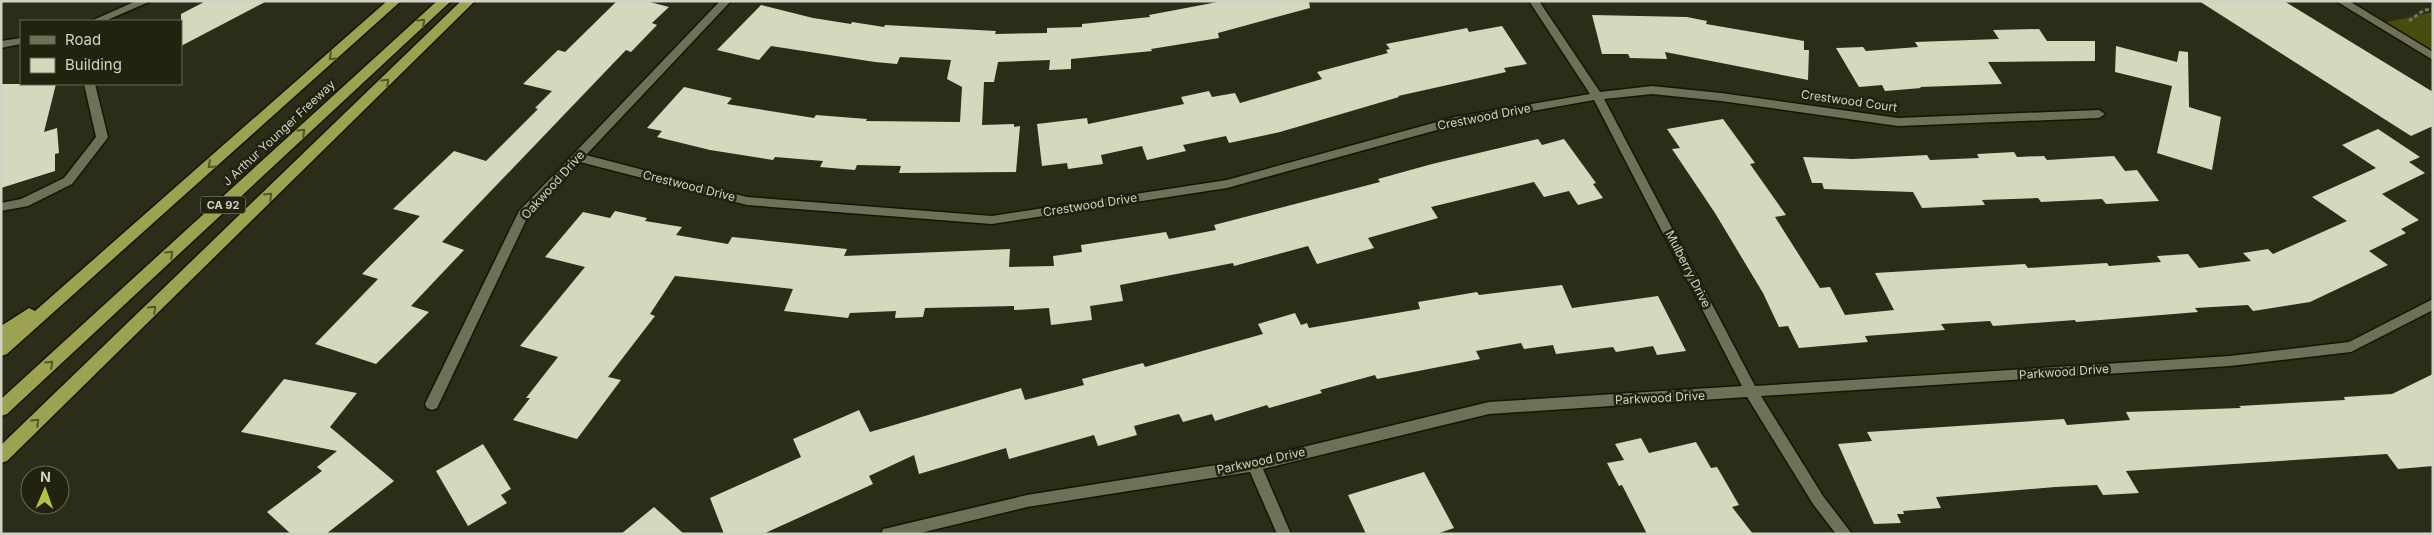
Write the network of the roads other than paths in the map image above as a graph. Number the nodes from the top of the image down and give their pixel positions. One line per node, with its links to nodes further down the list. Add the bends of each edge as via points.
1 (146, 1): 8 (street)
2 (395, 1): 17 (highway, J Arthur Younger Freeway / CA 92, one-way to 17)
3 (445, 1): 23 (highway, J Arthur Younger Freeway / CA 92, one-way to 3)
4 (469, 1): 24 (highway, one-way to 4)
5 (726, 1): 15 (street, Oakwood Drive)
6 (1534, 1): 13 (street, Mulberry Drive)
7 (2342, 1): 11 (street)
8 (98, 20)
9 (20, 41): 10 (street)
10 (1, 45)
11 (2433, 57)
12 (89, 85): 16 (street, via 102,137 68,181 24,203)
13 (1598, 96): 14 (street, Crestwood Court, via 1652,90 1898,122); 15 (street, Crestwood Drive, via 1455,121 1227,184 992,220 747,201); 21 (street, Mulberry Drive)
14 (2099, 114)
15 (577, 157): 22 (street, Oakwood Drive, via 523,214)
16 (1, 207)
17 (109, 255): 19 (highway); 20 (highway, J Arthur Younger Freeway / CA 92)
18 (2433, 304): 21 (street, Parkwood Drive, via 2351,347 2230,361)
19 (1, 334)
20 (1, 350)
21 (1752, 393): 25 (street, Parkwood Drive, via 1489,408); 28 (street, Mulberry Drive, via 1818,500)
22 (432, 404)
23 (1, 409)
24 (1, 456)
25 (1254, 465): 26 (street, Parkwood Drive, via 1027,501); 27 (street)
26 (888, 534)
27 (1284, 534)
28 (1845, 534)

